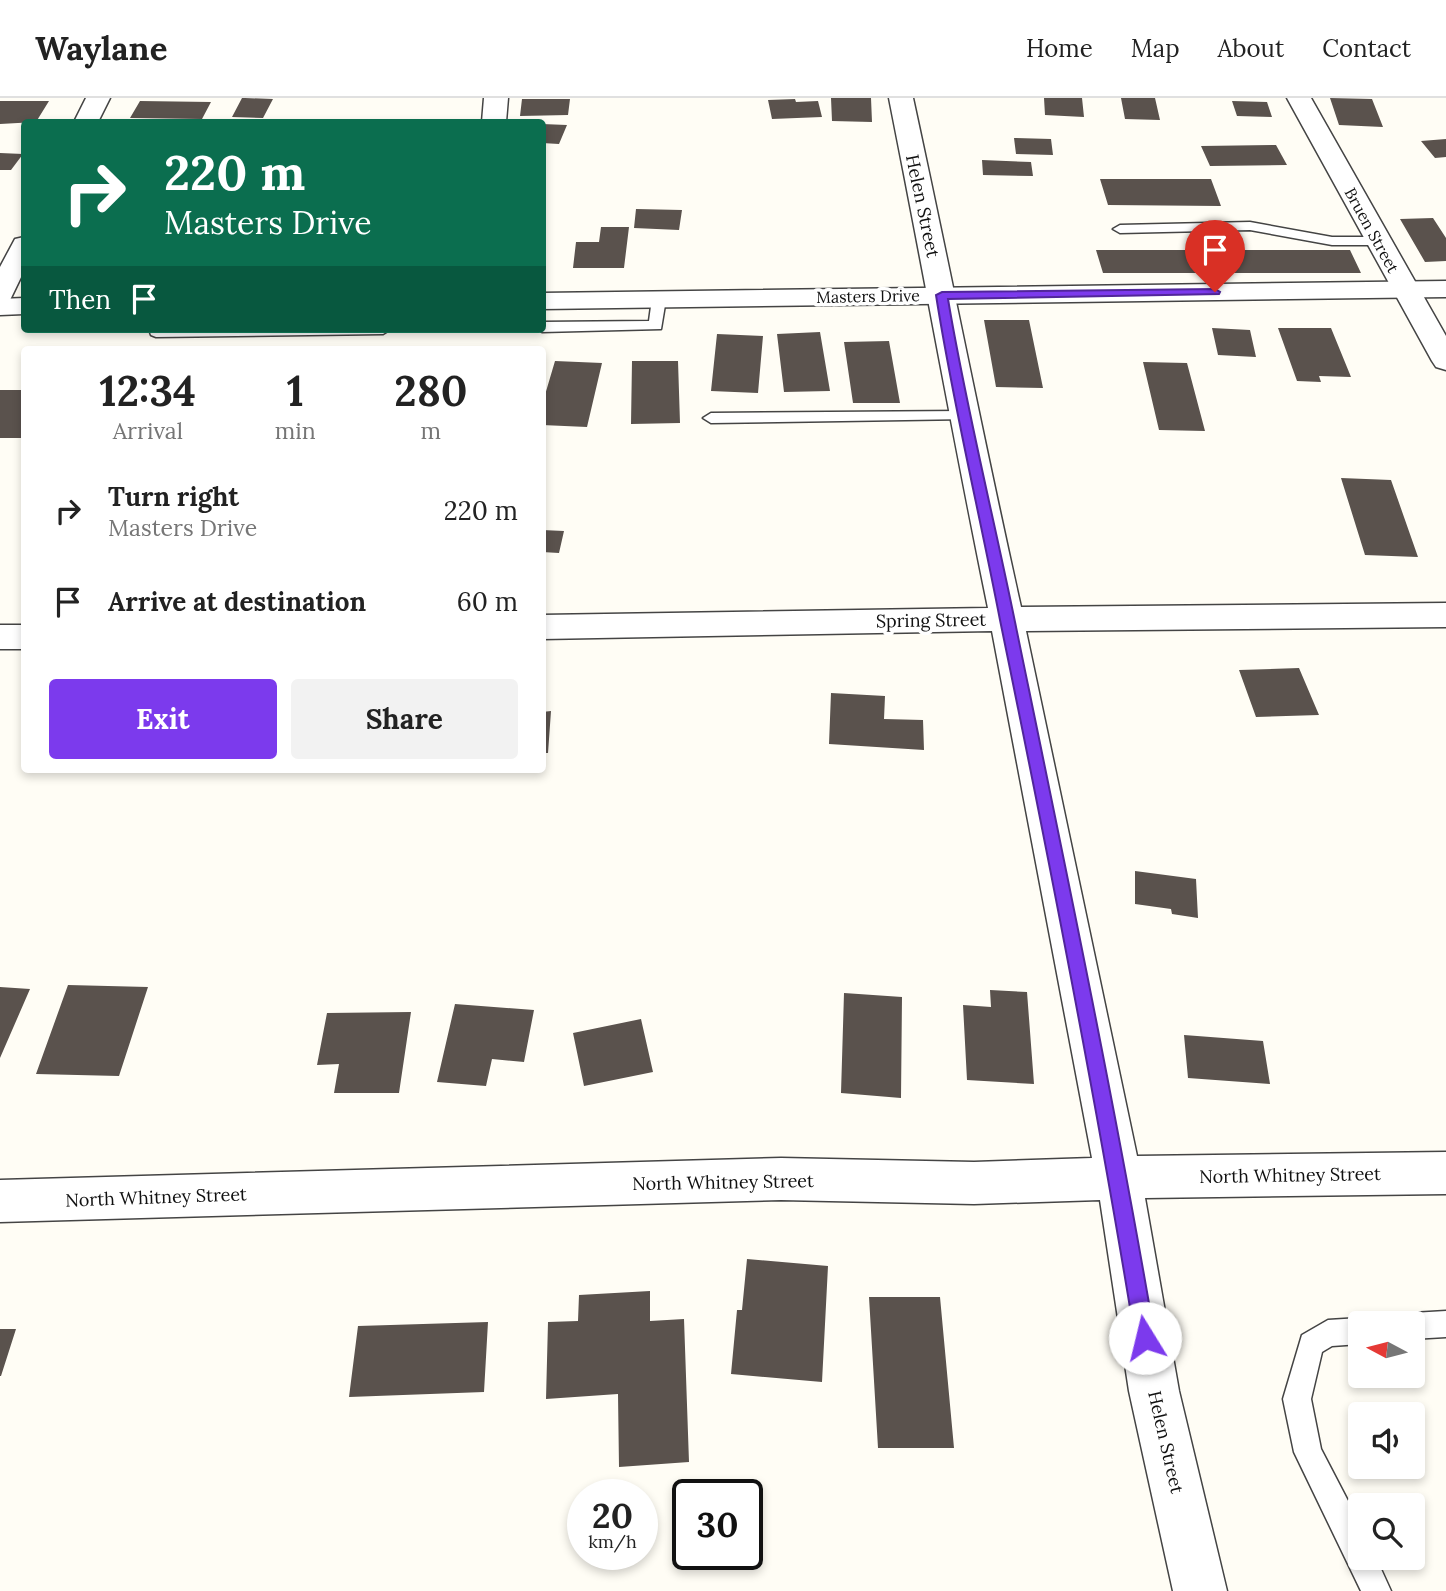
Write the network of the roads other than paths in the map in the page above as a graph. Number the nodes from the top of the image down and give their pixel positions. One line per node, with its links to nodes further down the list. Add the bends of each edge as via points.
1 (98, 98): 5 (street)
2 (496, 98): 6 (street)
3 (901, 98): 13 (street, Helen Street)
4 (1299, 98): 8 (street, Bruen Street)
5 (88, 119)
6 (494, 119)
7 (1120, 229): 8 (lane, via 1250,226 1332,241)
8 (1378, 240): 11 (street, Bruen Street)
9 (21, 251): 12 (street)
10 (1446, 289): 11 (street, Masters Drive)
11 (1406, 290): 13 (street, Masters Drive); 19 (street, Bruen Street)
12 (0, 294)
13 (942, 295): 14 (street, Masters Drive); 20 (street, Helen Street)
14 (660, 299): 15 (street, Masters Drive); 18 (lane, via 656,326)
15 (546, 300)
16 (21, 306): 17 (street)
17 (0, 307)
18 (546, 327)
19 (1446, 361)
20 (963, 416): 21 (lane); 23 (street, Helen Street)
21 (711, 418)
22 (1446, 615): 23 (street, Spring Street)
23 (1007, 619): 24 (street, Spring Street); 28 (street, Helen Street)
24 (546, 627)
25 (0, 637): 26 (street)
26 (21, 637)
27 (1446, 1173): 28 (street, North Whitney Street)
28 (1119, 1179): 29 (street, North Whitney Street, via 974,1183 781,1179); 35 (street, Helen Street, via 1154,1391)
29 (0, 1201)
30 (1446, 1324): 31 (lane)
31 (1425, 1325)
32 (1348, 1332): 33 (lane, via 1328,1333 1311,1344 1297,1399 1308,1452)
33 (1348, 1532)
34 (1366, 1570): 36 (lane)
35 (1200, 1591)
36 (1376, 1591)

